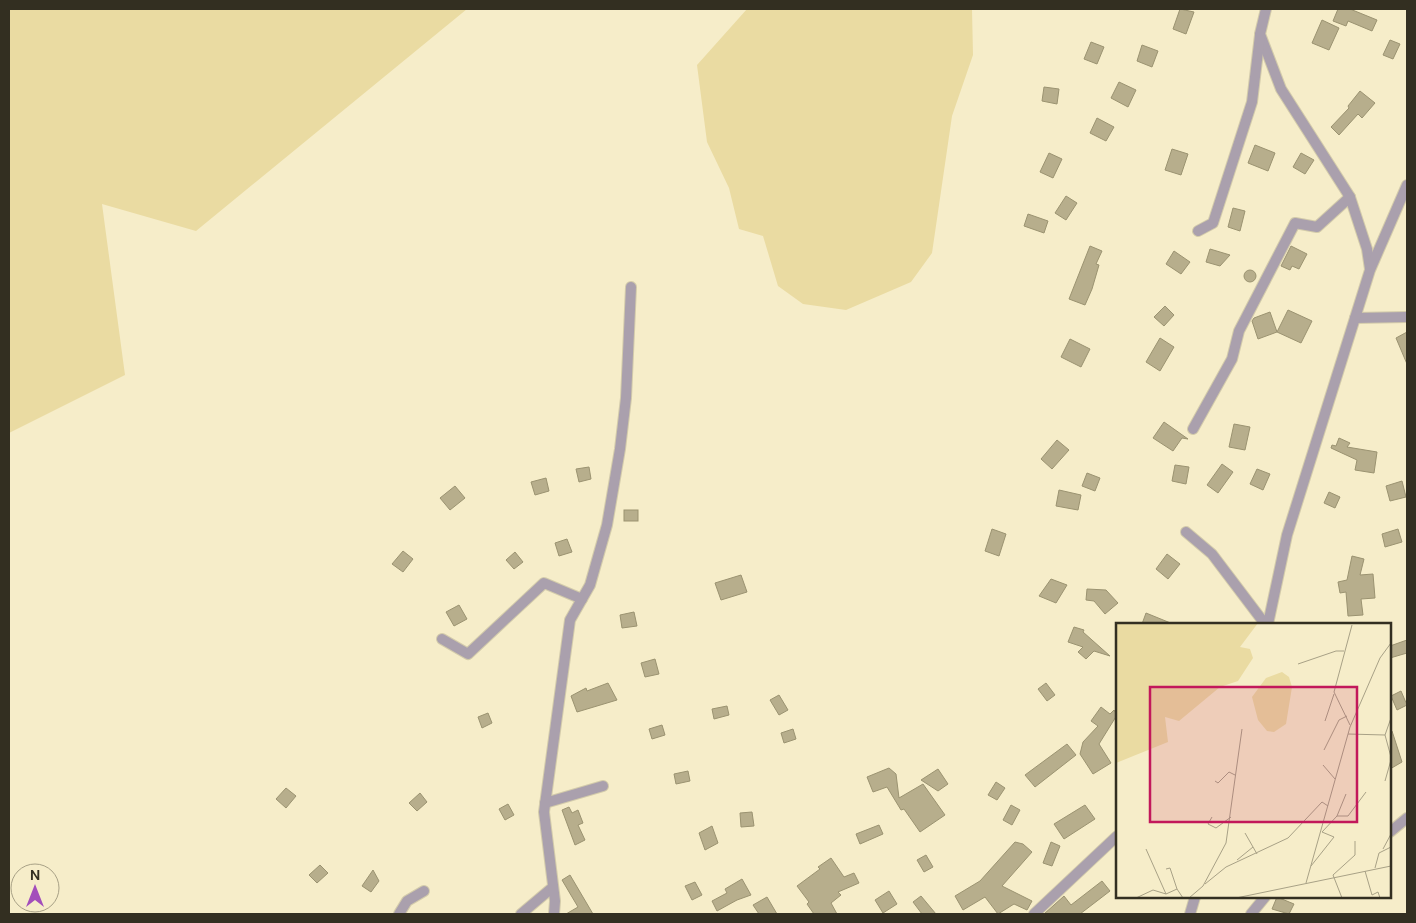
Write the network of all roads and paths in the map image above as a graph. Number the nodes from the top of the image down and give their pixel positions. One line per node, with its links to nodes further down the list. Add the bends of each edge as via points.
1 (1266, 9): 2 (street)
2 (1260, 34): 4 (street, via 1281,89); 5 (street, via 1252,102 1213,223)
3 (1407, 186): 6 (street)
4 (1350, 197): 6 (street, via 1367,249); 10 (street, via 1317,227 1295,223 1239,331 1232,359)
5 (1198, 231)
6 (1370, 270): 9 (street)
7 (631, 287): 12 (street, via 626,398 620,449 607,525 590,585)
8 (1407, 317): 9 (street)
9 (1355, 318): 14 (street, via 1287,535)
10 (1193, 429)
11 (1186, 532): 13 (street, via 1212,554)
12 (582, 599): 15 (street, via 544,583 468,654); 17 (street, via 570,620)
13 (1265, 623)
14 (1266, 623)
15 (442, 639)
16 (603, 786): 17 (street)
17 (545, 803): 21 (street)
18 (1407, 818): 19 (street)
19 (1391, 831)
20 (1116, 837): 28 (street)
21 (553, 887): 26 (street); 27 (street)
22 (424, 890): 25 (street, via 407,901)
23 (1195, 898): 29 (street)
24 (1264, 898): 30 (street)
25 (399, 914)
26 (521, 914)
27 (554, 914)
28 (1034, 914)
29 (1190, 914)
30 (1251, 914)

